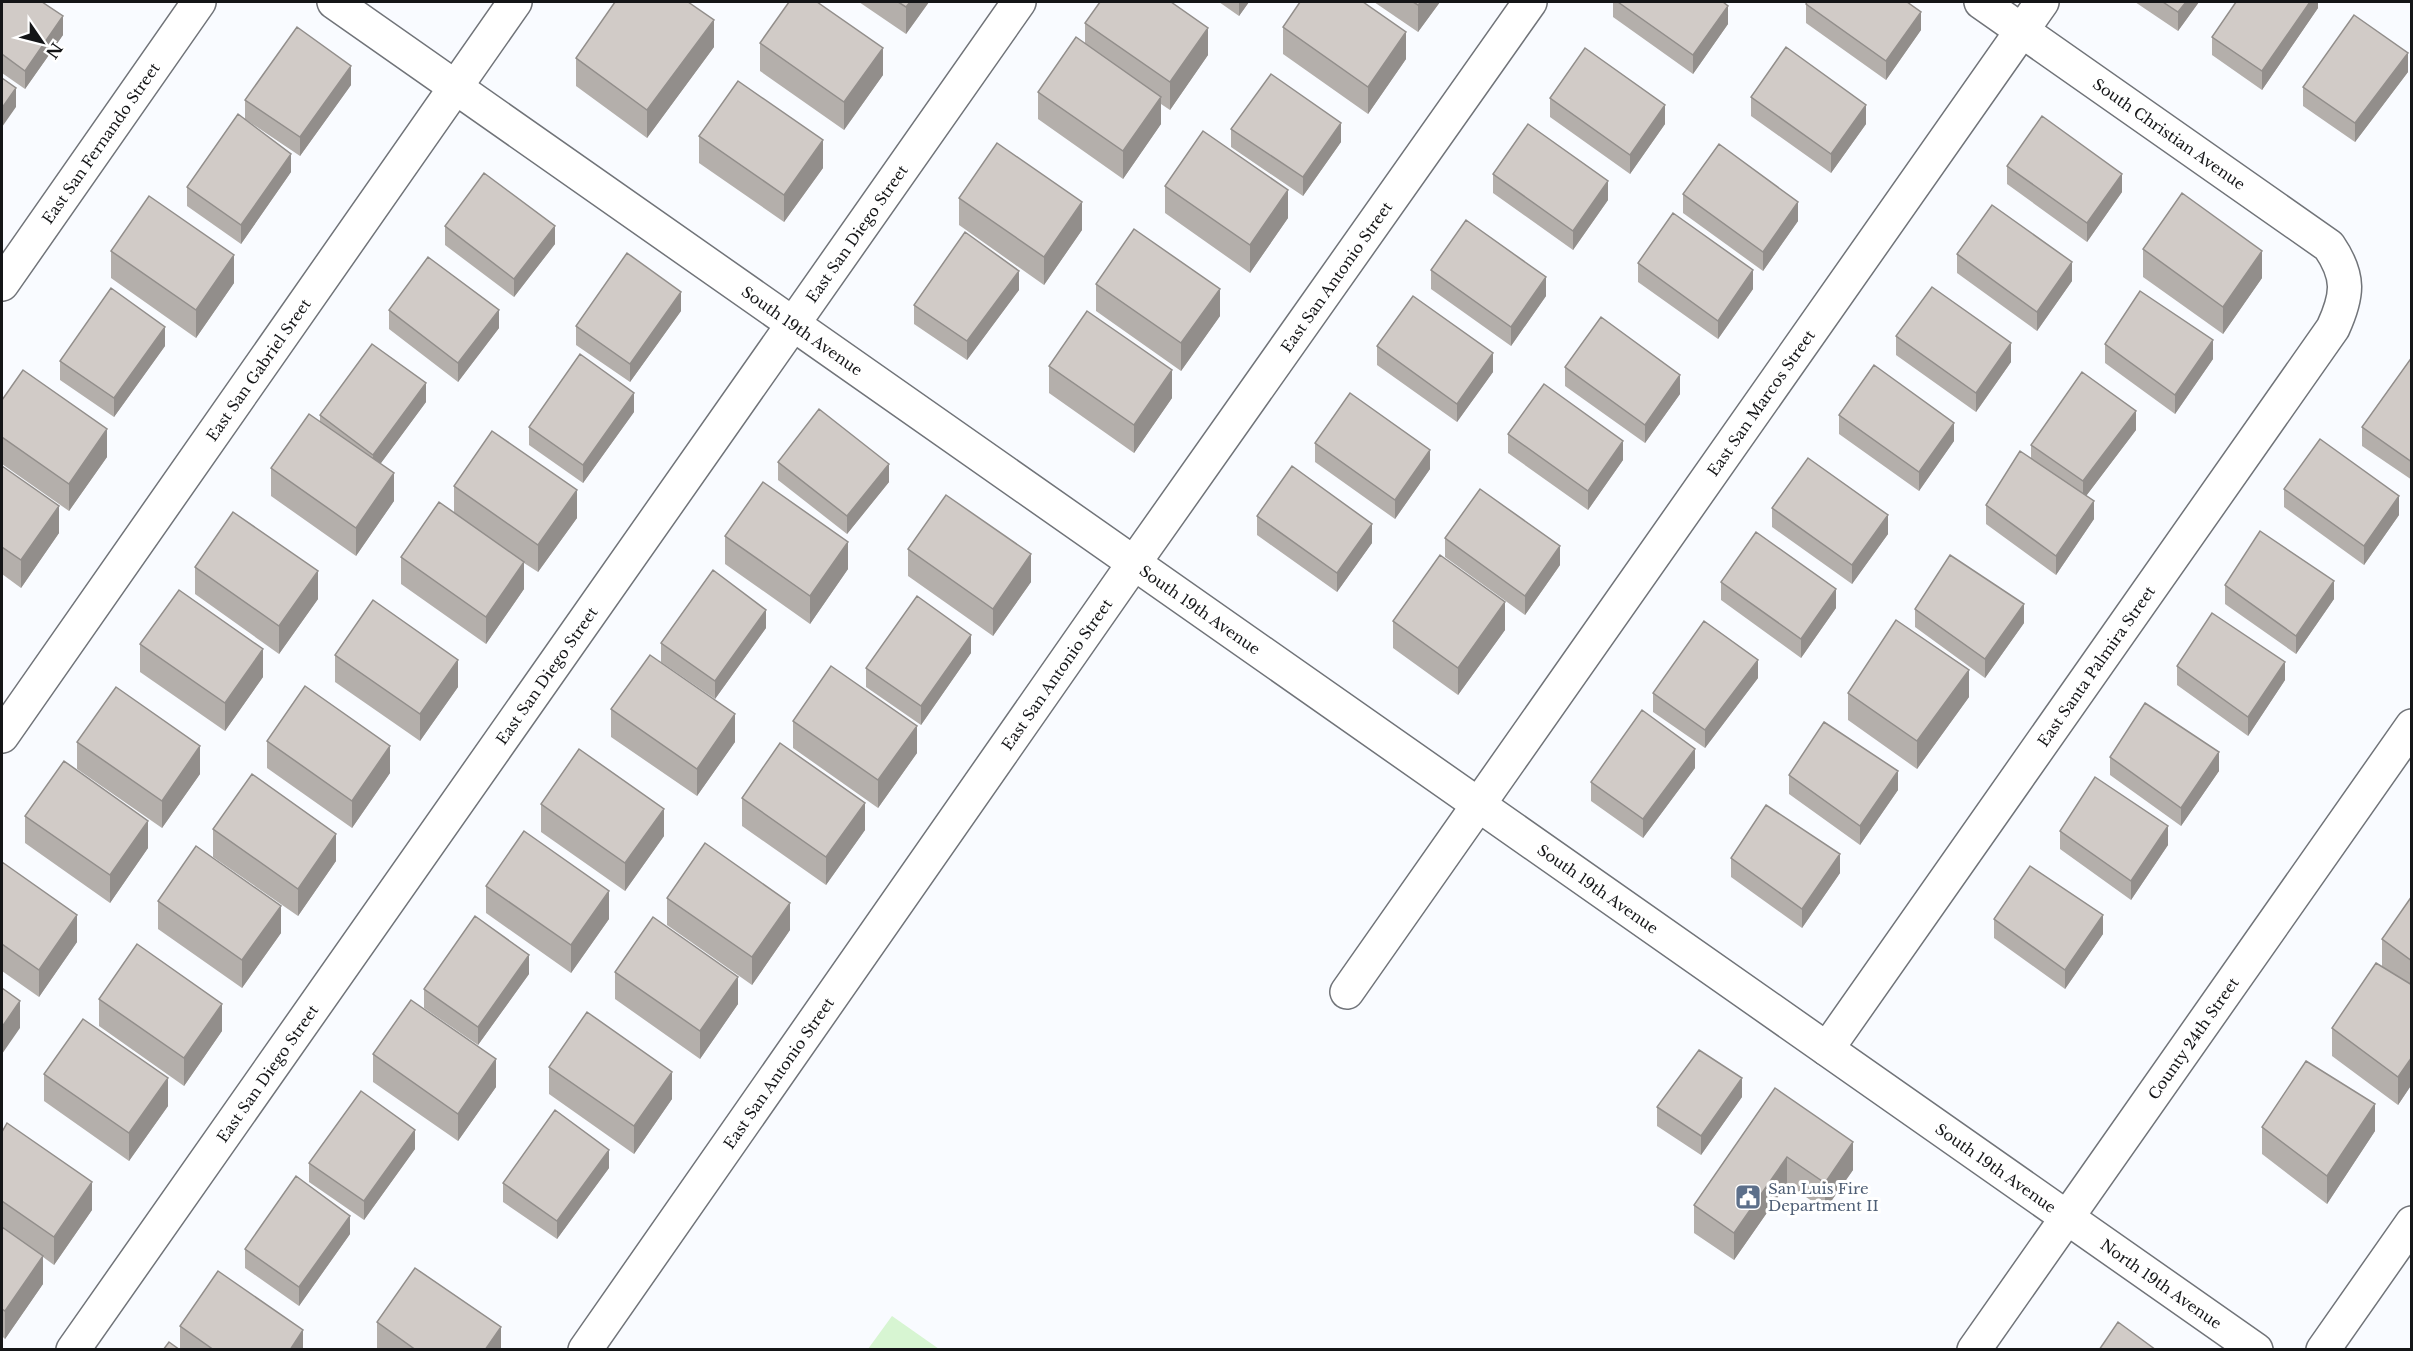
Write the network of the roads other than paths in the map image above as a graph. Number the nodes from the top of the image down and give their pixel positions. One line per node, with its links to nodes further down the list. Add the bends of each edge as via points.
1 (199, 2): 11 (street, East San Fernando Street)
2 (334, 2): 9 (street, South 19th Avenue)
3 (515, 2): 9 (street, East San Gabriel Sreet)
4 (1019, 2): 12 (street, East San Diego Street)
5 (1530, 2): 13 (street, East San Antonio Street)
6 (1981, 2): 8 (street, South Christian Avenue)
7 (2042, 2): 8 (street, East San Marcos Street)
8 (2022, 30): 10 (street, South Christian Avenue, via 2329,246); 16 (street, East San Marcos Street)
9 (455, 87): 12 (street, South 19th Avenue); 15 (street, East San Gabriel Sreet)
10 (2345, 276): 18 (street, East Santa Palmira Street, via 2343,304 2333,328)
11 (2, 284)
12 (793, 324): 13 (street, South 19th Avenue); 21 (street, East San Diego Street)
13 (1134, 562): 16 (street, South 19th Avenue); 22 (street, East San Antonio Street)
14 (2412, 726): 19 (street, County 24th Street)
15 (2, 736)
16 (1478, 804): 17 (street, East San Marcos Street); 18 (street, South 19th Avenue)
17 (1347, 992)
18 (1827, 1048): 19 (street, South 19th Avenue)
19 (2067, 1217): 23 (street, County 24th Street); 24 (street, North 19th Avenue)
20 (2412, 1223): 25 (street)
21 (73, 1350)
22 (585, 1350)
23 (1974, 1350)
24 (2256, 1350)
25 (2323, 1350)

